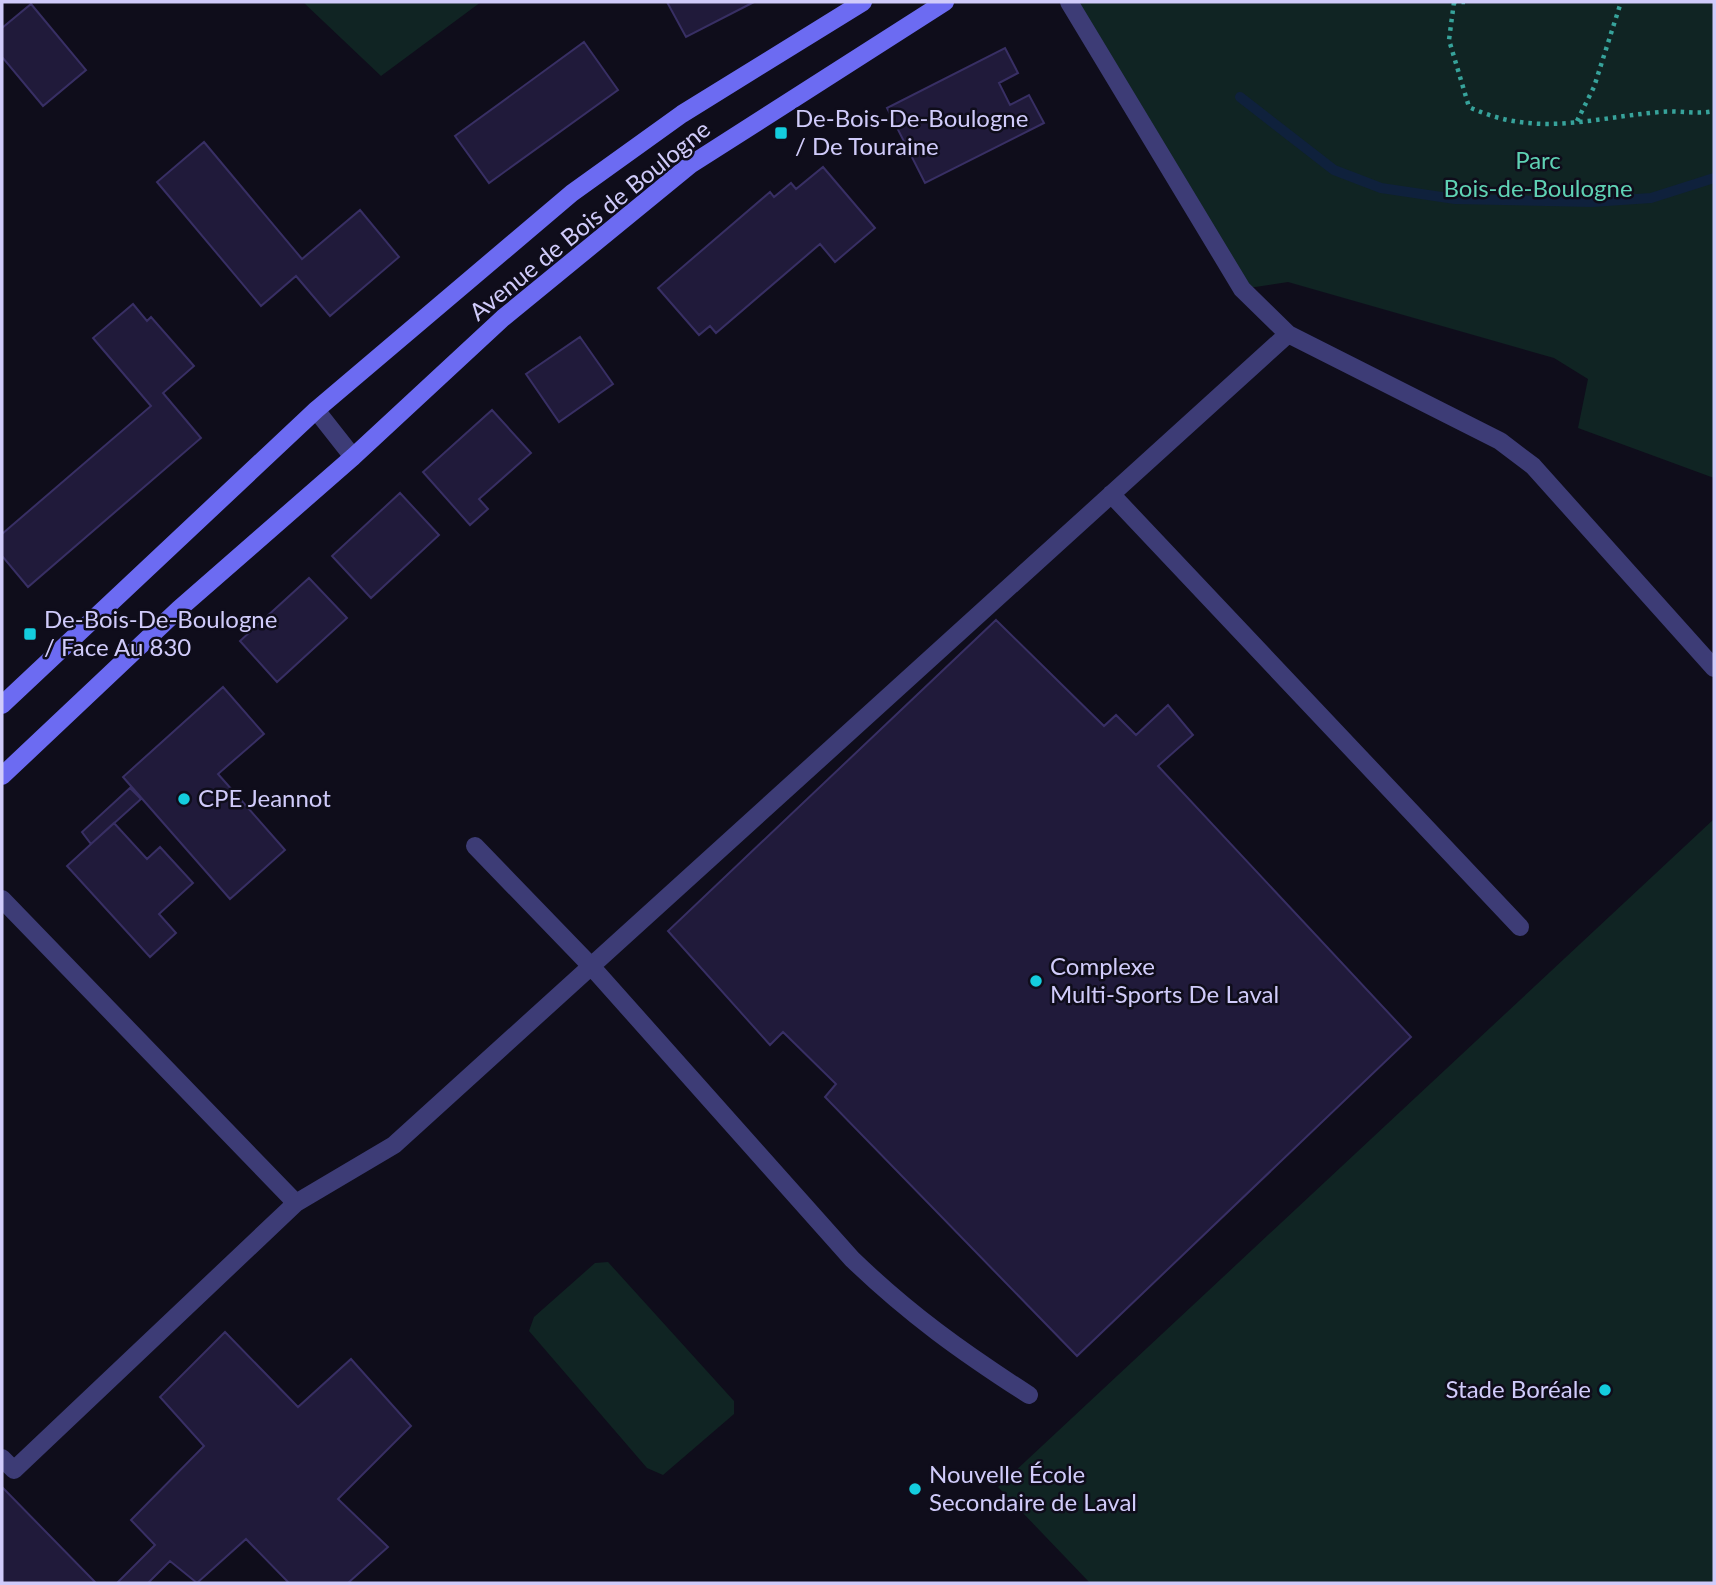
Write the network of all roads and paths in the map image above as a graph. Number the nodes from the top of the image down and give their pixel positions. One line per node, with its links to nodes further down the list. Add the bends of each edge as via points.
1 (863, 2): 10 (street, Avenue de Bois de Boulogne, via 682,114 572,193)
2 (945, 2): 11 (street, Avenue de Bois de Boulogne, via 691,166 503,318)
3 (1069, 2): 9 (lane, via 1242,289)
4 (1453, 2): 5 (path); 8 (path, via 1449,40 1469,107 1495,119 1535,126)
5 (1470, 2)
6 (1622, 2): 8 (path, via 1594,87)
7 (1714, 111): 8 (path)
8 (1577, 121)
9 (1288, 334): 12 (lane); 13 (lane, via 1489,435 1533,466)
10 (316, 410): 11 (lane); 14 (street, Avenue de Bois de Boulogne)
11 (353, 457): 15 (street, Avenue de Bois de Boulogne, via 179,609)
12 (1111, 494): 18 (lane); 19 (lane)
13 (1714, 668)
14 (2, 705)
15 (2, 776)
16 (475, 846): 19 (lane)
17 (2, 899): 20 (lane)
18 (1520, 927)
19 (591, 965): 20 (lane, via 394,1144); 21 (lane, via 861,1268 952,1346)
20 (296, 1203): 22 (lane, via 14,1470)
21 (1030, 1395)
22 (2, 1458)

